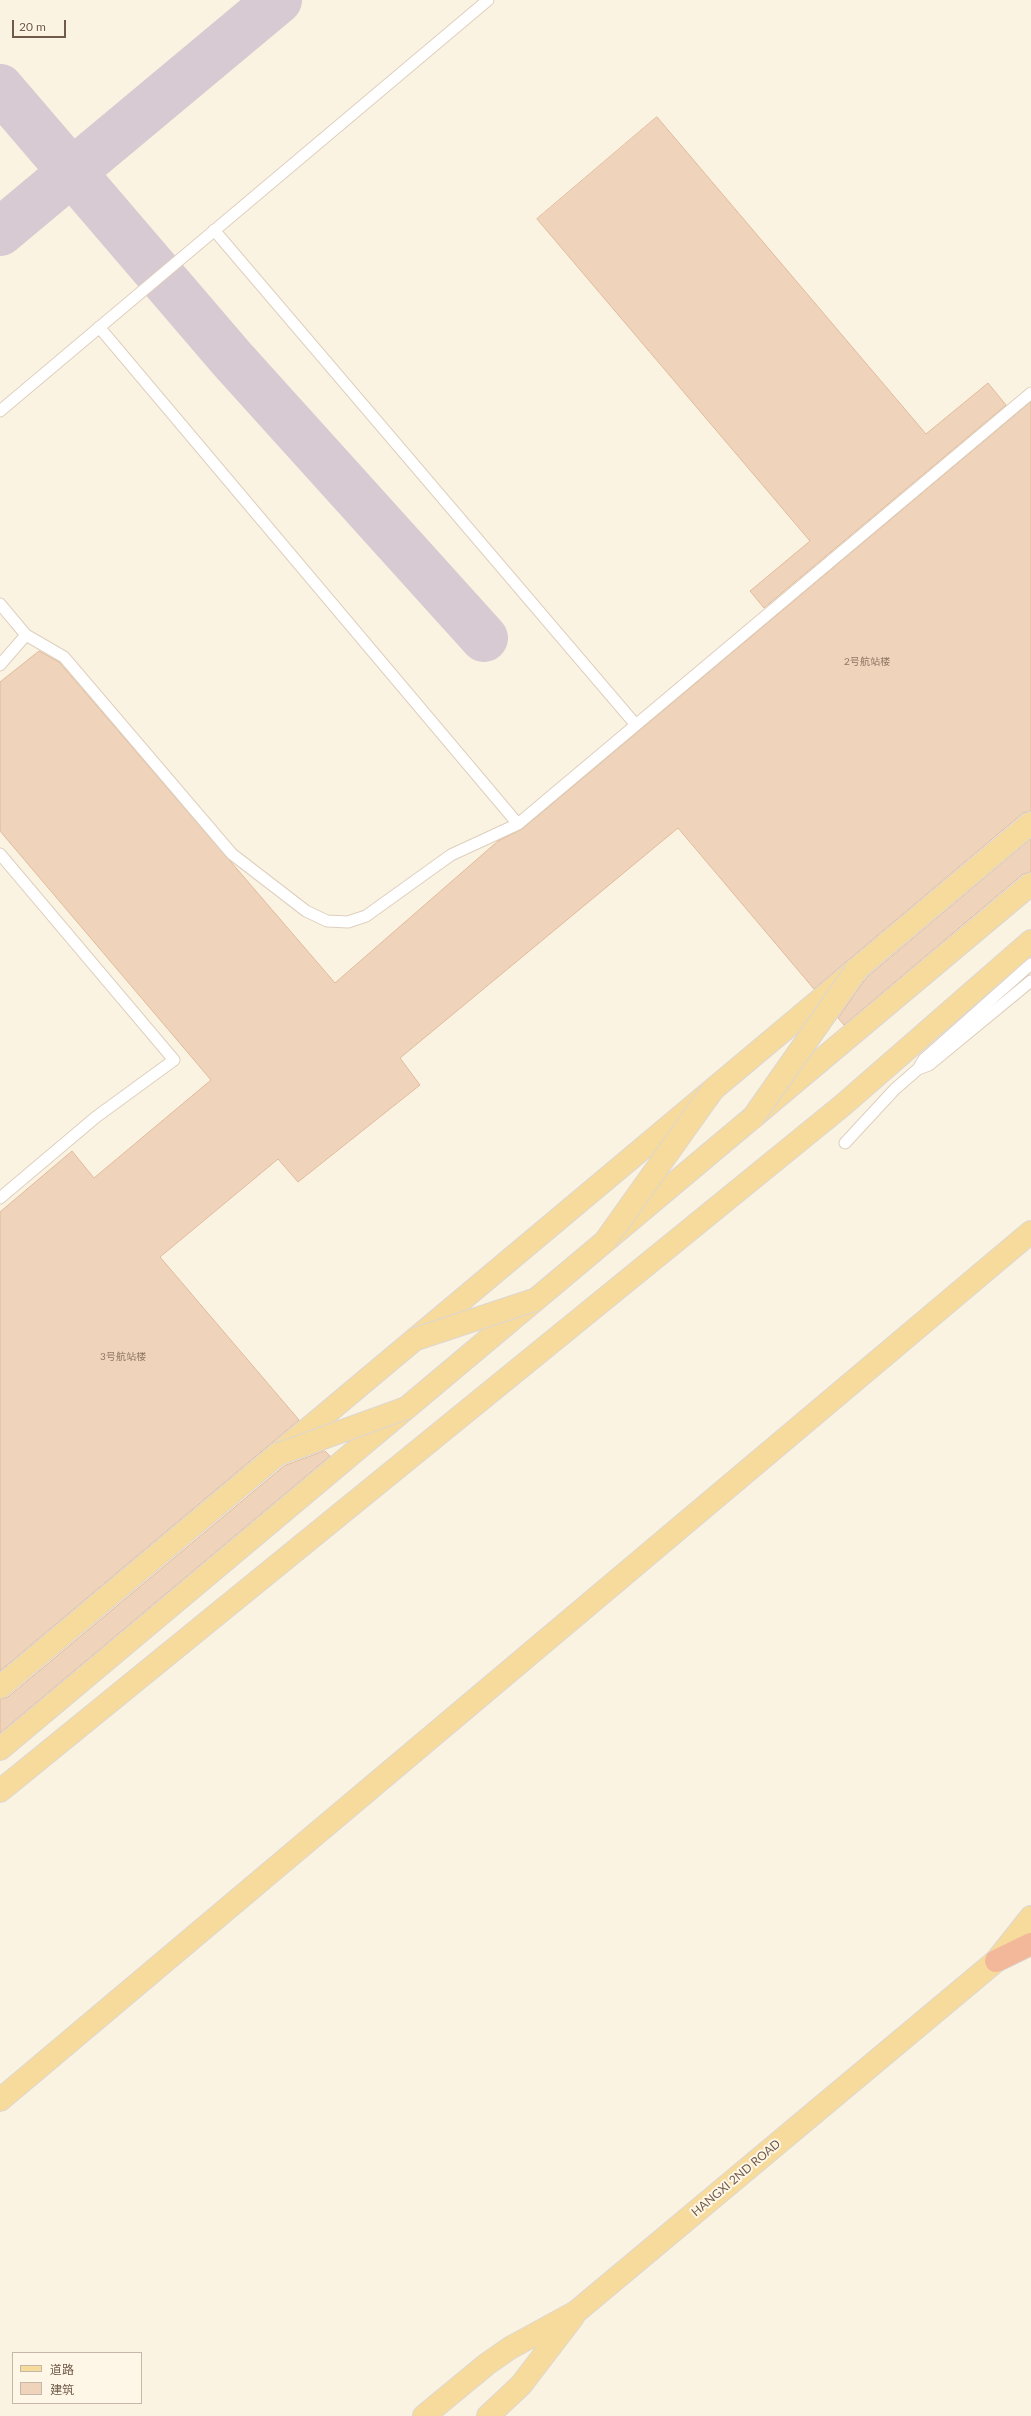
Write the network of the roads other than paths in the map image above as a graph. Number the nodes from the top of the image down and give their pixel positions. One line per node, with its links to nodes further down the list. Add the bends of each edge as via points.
1 (488, 0): 2 (lane)
2 (214, 230): 3 (lane); 9 (lane)
3 (99, 327): 5 (lane); 11 (lane)
4 (1031, 393): 9 (lane)
5 (0, 411)
6 (0, 604): 7 (lane)
7 (26, 635): 8 (lane); 11 (lane, via 64,657 232,854 306,911 327,921 348,922 366,916 451,855)
8 (0, 664)
9 (636, 725): 11 (lane)
10 (1031, 823): 17 (main road)
11 (518, 824)
12 (1031, 830): 30 (main road)
13 (0, 854): 23 (lane, via 174,1060 96,1117)
14 (1031, 884): 21 (main road, bridge)
15 (1031, 941): 32 (main road, via 843,1105)
16 (1031, 964): 19 (lane, via 924,1059)
17 (855, 972): 20 (main road, bridge); 21 (main road, bridge)
18 (1031, 981): 19 (lane, via 929,1065)
19 (918, 1069): 22 (lane, via 895,1089 870,1119)
20 (712, 1091): 25 (main road, bridge); 27 (main road, bridge)
21 (752, 1118): 25 (main road, bridge)
22 (845, 1143)
23 (0, 1198)
24 (1031, 1232): 36 (main road)
25 (606, 1240): 26 (main road)
26 (534, 1300): 27 (main road, bridge); 28 (main road, bridge)
27 (416, 1339): 29 (main road, bridge)
28 (406, 1408): 29 (main road, bridge); 31 (main road)
29 (279, 1454): 30 (main road)
30 (0, 1688)
31 (0, 1749)
32 (0, 1791)
33 (1031, 1917): 35 (main road, HANGXI 2ND ROAD)
34 (1031, 1944): 35 (highway)
35 (996, 1961): 37 (main road, HANGXI 2ND ROAD)
36 (0, 2100)
37 (576, 2312): 38 (main road, HANGXI 2ND ROAD, via 504,2352); 39 (main road, via 521,2385)
38 (424, 2416)
39 (488, 2416)

